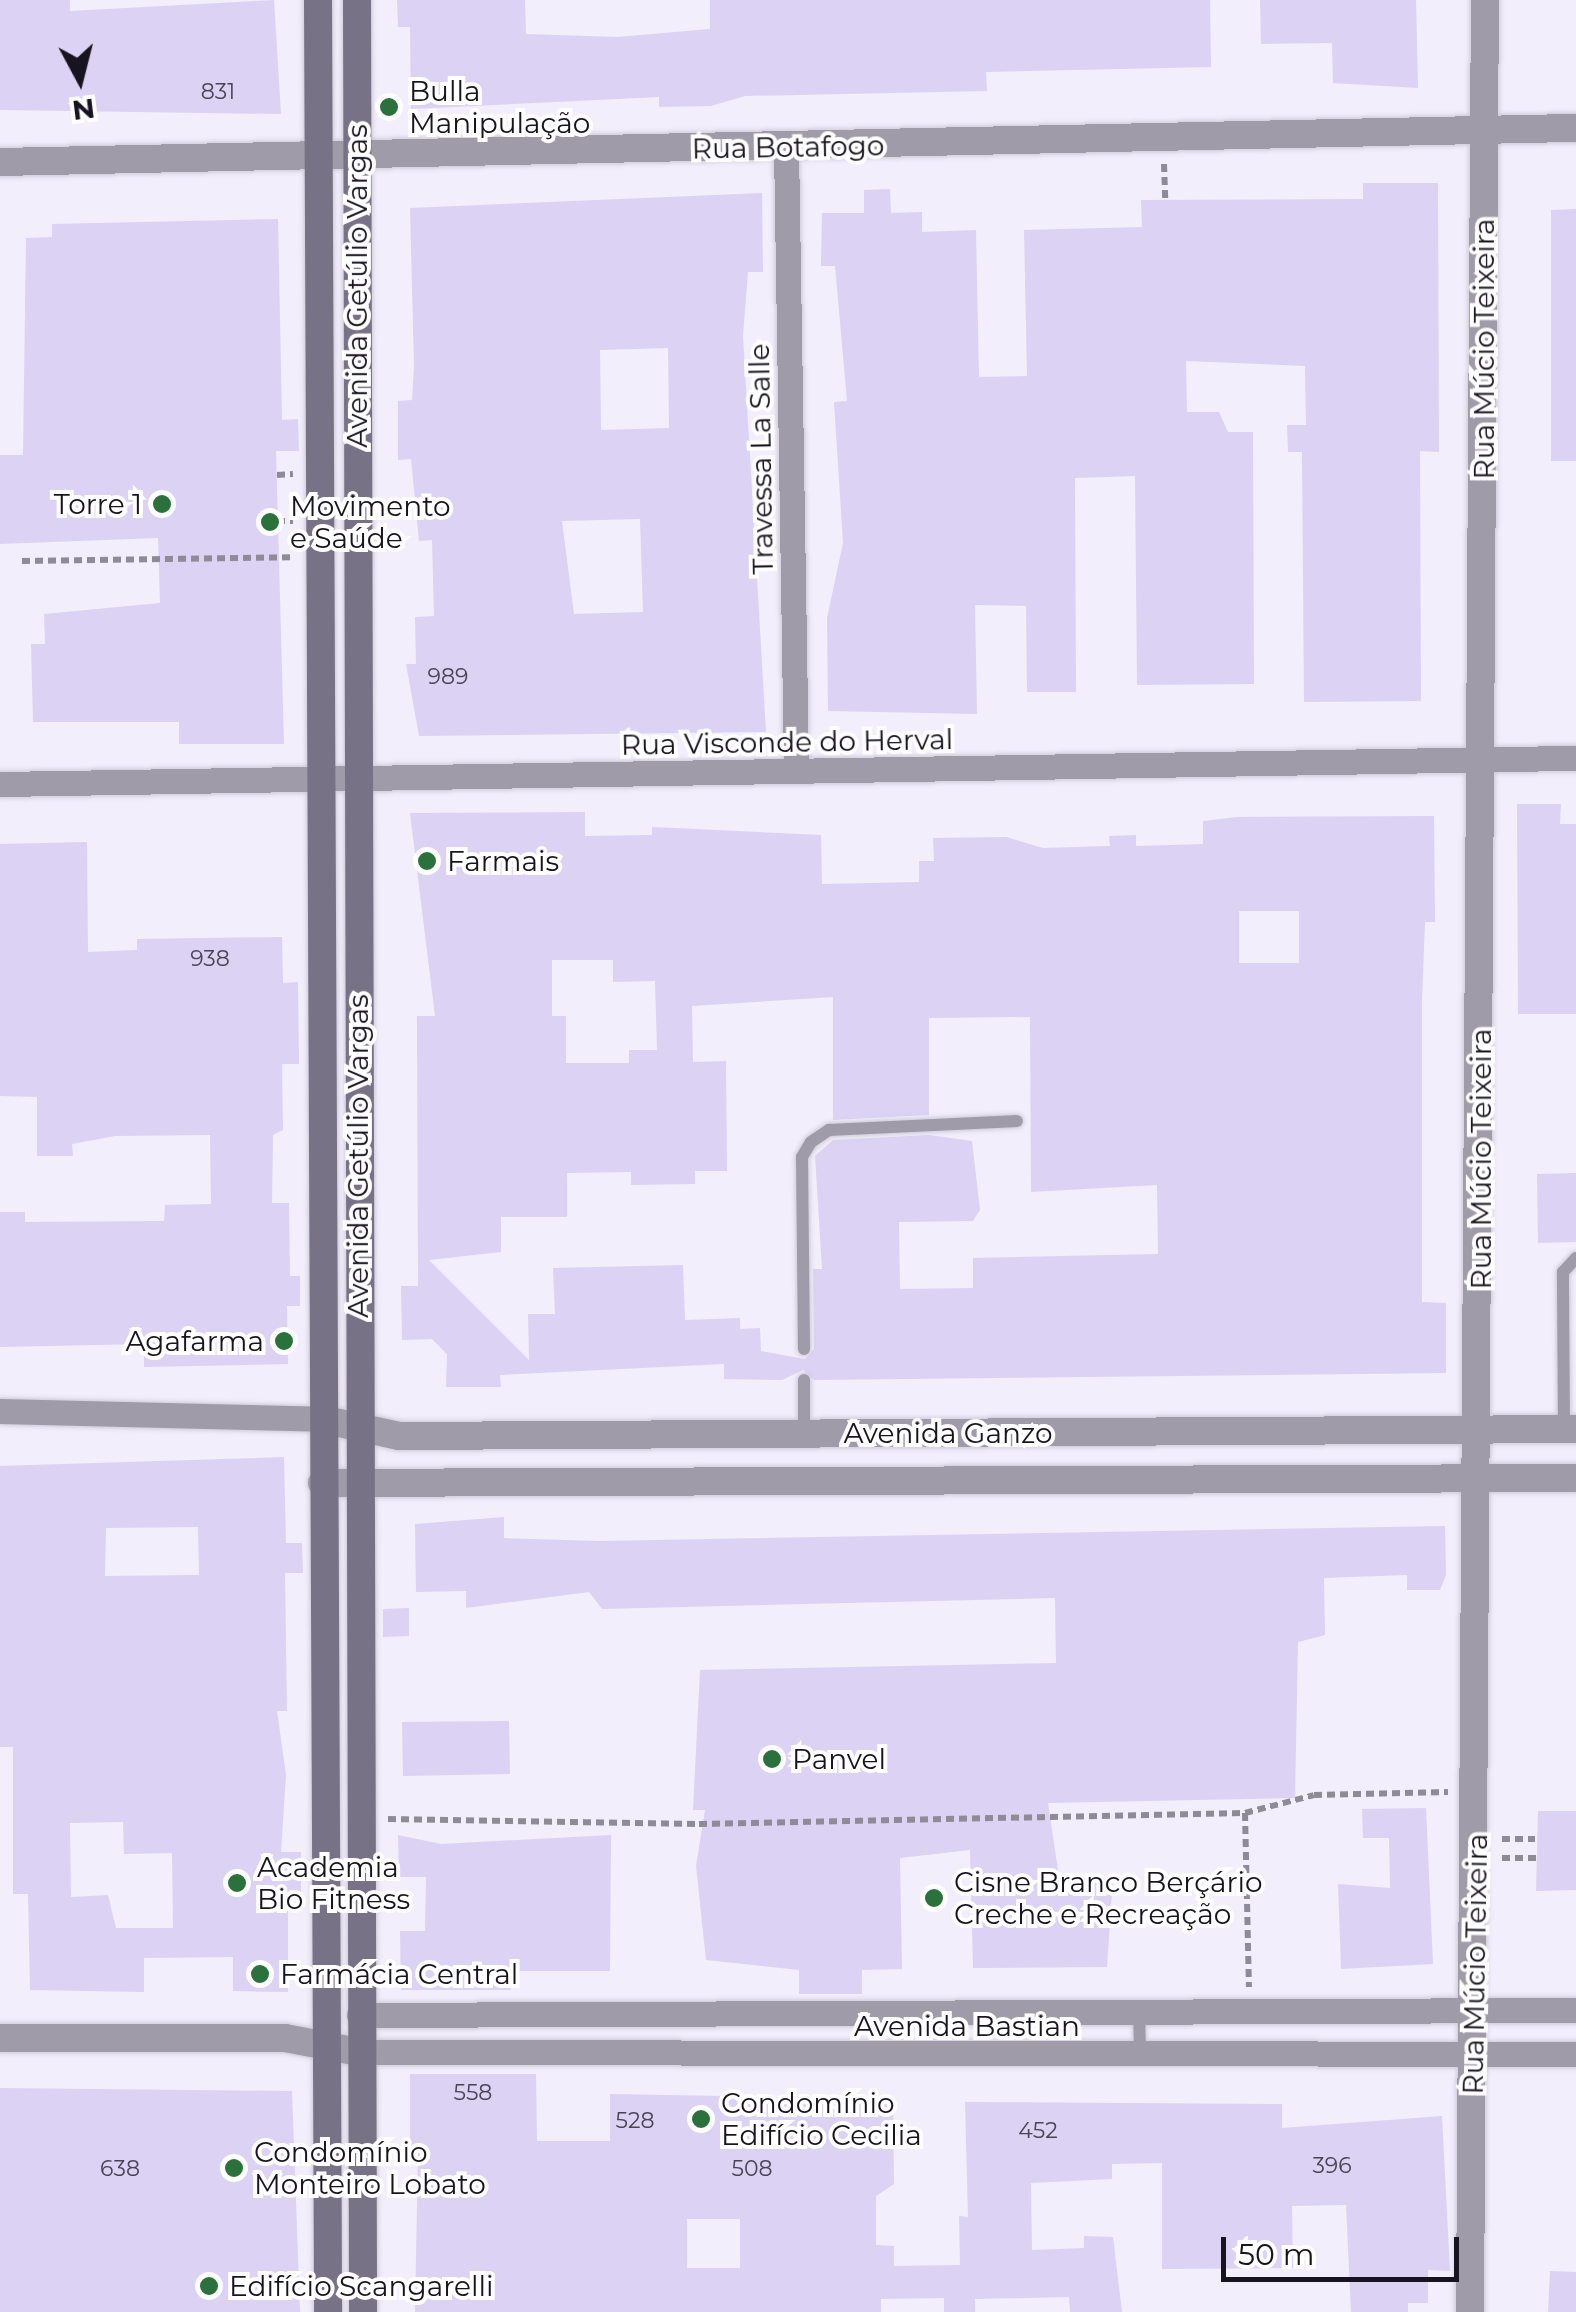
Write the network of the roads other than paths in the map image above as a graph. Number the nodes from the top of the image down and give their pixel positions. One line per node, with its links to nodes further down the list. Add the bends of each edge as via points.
1 (318, 0): 7 (main road, Avenida Getúlio Vargas)
2 (356, 0): 8 (main road, Avenida Getúlio Vargas)
3 (1486, 0): 5 (street, Rua Múcio Teixeira)
4 (1576, 128): 5 (street, Rua Botafogo)
5 (1485, 130): 6 (street, Rua Botafogo); 11 (street, Rua Múcio Teixeira)
6 (786, 146): 8 (street, Rua Botafogo); 12 (street, Travessa La Salle)
7 (318, 157): 8 (street, Rua Botafogo); 9 (street, Rua Botafogo); 14 (main road, Avenida Getúlio Vargas)
8 (356, 157): 13 (main road, Avenida Getúlio Vargas)
9 (0, 162)
10 (1576, 758): 11 (street, Rua Visconde do Herval)
11 (1482, 760): 12 (street, Rua Visconde do Herval); 28 (street, Rua Múcio Teixeira)
12 (796, 771): 13 (street, Rua Visconde do Herval)
13 (358, 779): 14 (street, Rua Visconde do Herval); 17 (main road, Avenida Getúlio Vargas)
14 (320, 780): 15 (street, Rua Visconde do Herval); 16 (main road, Avenida Getúlio Vargas)
15 (0, 784)
16 (320, 808): 17 (main road); 22 (main road, Avenida Getúlio Vargas)
17 (358, 808): 21 (main road, Avenida Getúlio Vargas)
18 (1017, 1121): 20 (lane, via 830,1130 810,1142 802,1157)
19 (1576, 1258): 27 (lane, via 1563,1272)
20 (804, 1350)
21 (358, 1368): 22 (main road); 26 (main road, Avenida Getúlio Vargas)
22 (322, 1369): 25 (main road, Avenida Getúlio Vargas)
23 (804, 1380): 30 (lane)
24 (0, 1411): 25 (street)
25 (322, 1420): 26 (street, Avenida Ganzo); 34 (main road, Avenida Getúlio Vargas)
26 (358, 1428): 30 (street, Avenida Ganzo, via 399,1436); 35 (main road, Avenida Getúlio Vargas)
27 (1570, 1429): 28 (street, Avenida Ganzo)
28 (1480, 1431): 29 (street, Avenida Ganzo); 32 (street, Rua Múcio Teixeira)
29 (924, 1432): 30 (street, Avenida Ganzo); 33 (street)
30 (804, 1434)
31 (1576, 1478): 32 (street, Avenida Ganzo)
32 (1480, 1479): 33 (street, Avenida Ganzo); 36 (street, Rua Múcio Teixeira)
33 (924, 1480): 35 (street, Avenida Ganzo)
34 (322, 1482): 35 (street, Avenida Ganzo); 41 (main road, Avenida Getúlio Vargas)
35 (358, 1484): 40 (main road, Avenida Getúlio Vargas)
36 (1474, 2010): 37 (street, Avenida Bastian); 38 (street, Avenida Bastian); 46 (street, Rua Múcio Teixeira)
37 (1576, 2010)
38 (1139, 2011): 39 (street, Avenida Bastian); 49 (lane)
39 (789, 2012): 40 (street, Avenida Bastian); 48 (street)
40 (359, 2015): 41 (street); 45 (main road, Avenida Getúlio Vargas)
41 (324, 2017): 43 (street); 44 (main road, Avenida Getúlio Vargas)
42 (0, 2038): 43 (street)
43 (285, 2038): 44 (street)
44 (324, 2052): 45 (street); 50 (main road, Avenida Getúlio Vargas)
45 (359, 2052): 48 (street, Avenida Bastian); 51 (main road, Avenida Getúlio Vargas)
46 (1473, 2054): 47 (street, Avenida Bastian); 49 (street, Avenida Bastian); 52 (street, Rua Múcio Teixeira)
47 (1576, 2054)
48 (788, 2056): 49 (street, Avenida Bastian)
49 (1140, 2056)
50 (328, 2312)
51 (364, 2312)
52 (1470, 2312)

